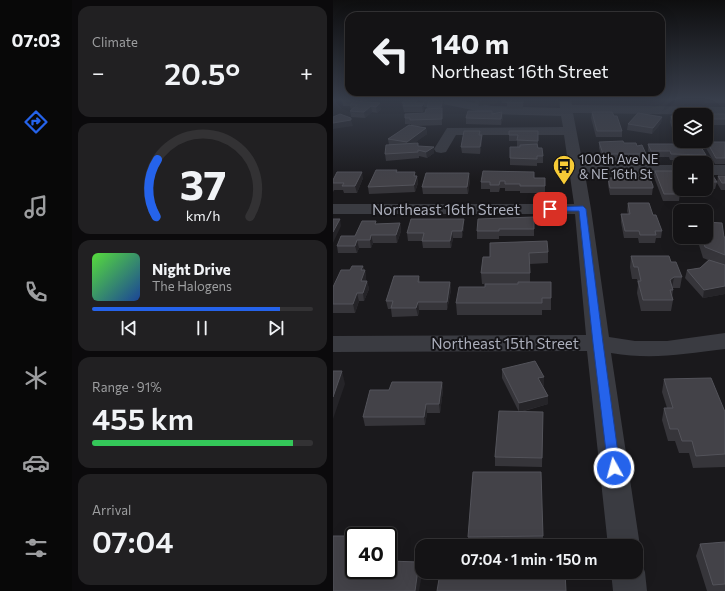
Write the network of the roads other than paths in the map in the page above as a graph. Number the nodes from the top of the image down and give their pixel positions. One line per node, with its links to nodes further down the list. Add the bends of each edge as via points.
1 (480, 127): 3 (street, via 452,131)
2 (569, 127): 4 (street)
3 (441, 149)
4 (577, 169): 5 (street); 9 (street)
5 (673, 170)
6 (713, 170): 7 (street)
7 (725, 170)
8 (333, 209): 9 (street, Northeast 16th Street)
9 (583, 209): 11 (street)
10 (725, 341): 11 (street, Northeast 15th Street, via 635,349)
11 (598, 343): 12 (street, Northeast 15th Street); 13 (street)
12 (333, 344)
13 (623, 539)
14 (628, 579): 15 (street)
15 (630, 591)

